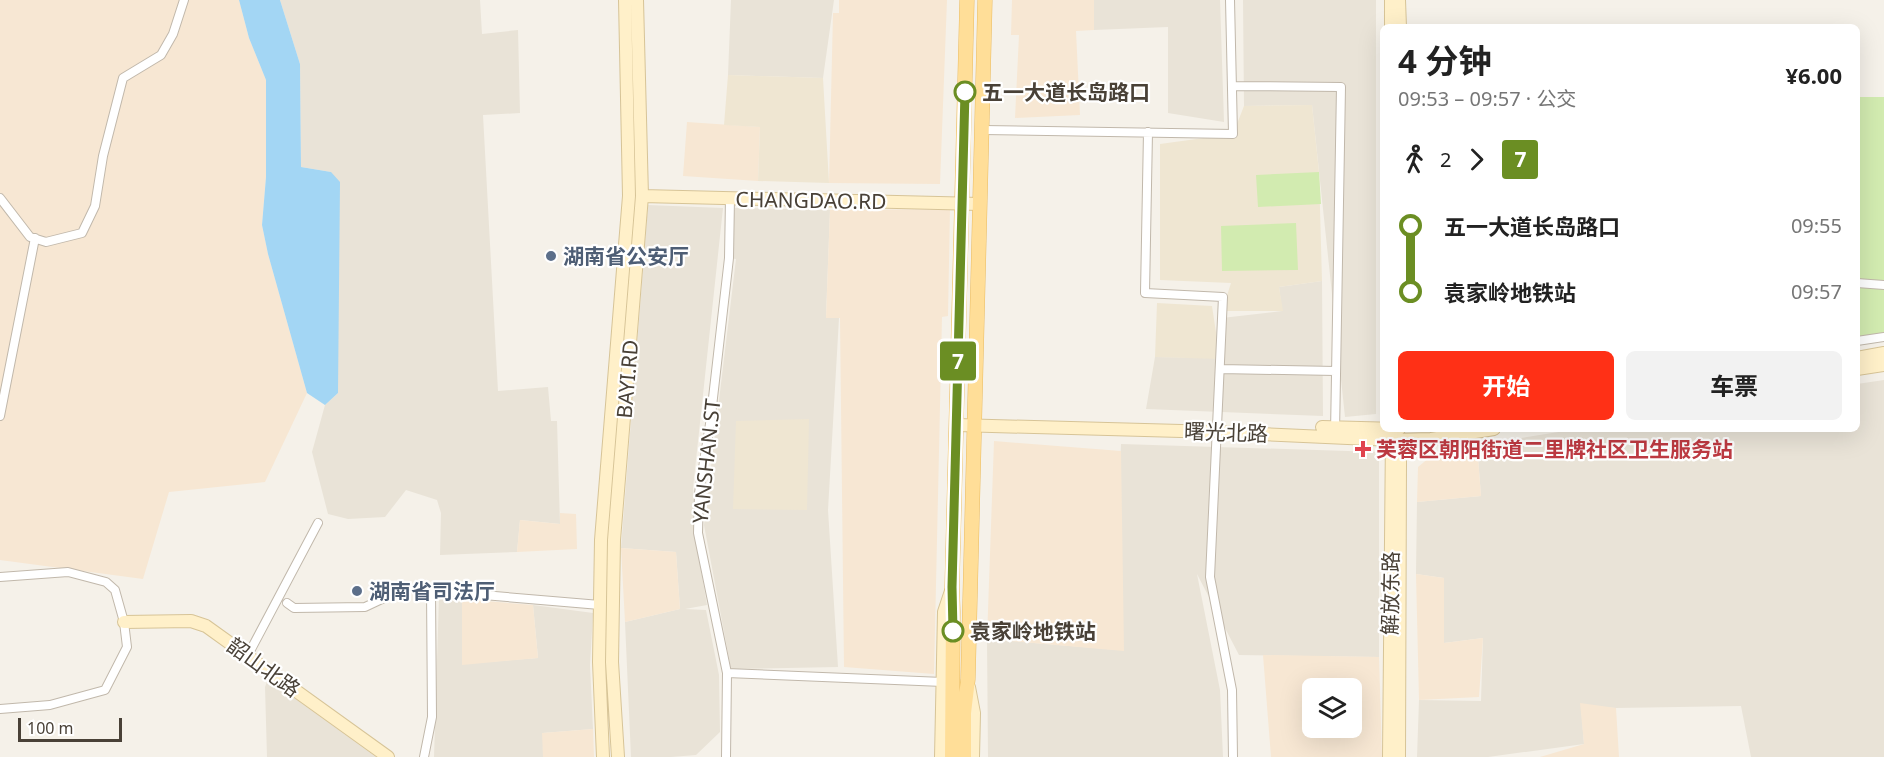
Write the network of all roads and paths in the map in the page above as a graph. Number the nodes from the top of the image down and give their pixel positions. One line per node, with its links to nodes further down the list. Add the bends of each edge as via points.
1 (184, 0): 19 (street, via 161,56 123,78 95,206 82,233 46,242)
2 (625, 0): 41 (main road, BAYI.RD, via 629,196 601,540)
3 (637, 0): 14 (main road, BAYI.RD)
4 (967, 0): 17 (main road)
5 (985, 0): 12 (main road)
6 (1230, 0): 11 (street)
7 (1390, 0): 9 (main road)
8 (1399, 0): 10 (main road)
9 (1391, 24)
10 (1400, 24)
11 (1232, 86): 13 (street, via 1233,134); 29 (street, via 1341,87)
12 (983, 130): 13 (street); 18 (main road)
13 (1148, 132): 28 (street, via 1145,293 1223,297)
14 (642, 196): 16 (main road, CHANGDAO.RD); 52 (main road, BAYI.RD, via 614,540 612,662)
15 (0, 198): 19 (street, via 30,237)
16 (730, 198): 17 (main road, CHANGDAO.RD); 44 (street, YANSHAN.ST, via 729,258 699,493 698,533)
17 (963, 204): 18 (main road, CHANGDAO.RD); 31 (main road)
18 (980, 204): 32 (main road)
19 (35, 238): 30 (street)
20 (1860, 283): 21 (street)
21 (1884, 285)
22 (1884, 337): 23 (street)
23 (1860, 341)
24 (1884, 353): 25 (main road)
25 (1860, 357)
26 (1884, 364): 27 (main road)
27 (1860, 368)
28 (1220, 369): 29 (street); 33 (street)
29 (1336, 371): 34 (street)
30 (0, 416)
31 (957, 422): 32 (main road, 曙光北路); 46 (main road)
32 (975, 422): 33 (main road, 曙光北路); 45 (main road)
33 (1218, 428): 34 (main road, 曙光北路); 58 (street, via 1210,577 1232,690)
34 (1335, 432): 36 (main road, 曙光北路)
35 (1475, 432): 36 (main road, 曙光北路, via 1431,439)
36 (1396, 433): 59 (main road, 解放东路); 60 (main road, 解放东路)
37 (318, 523): 43 (street)
38 (0, 577): 42 (street, via 68,572 106,582 115,590)
39 (431, 591): 40 (street, via 400,588 365,607 294,608); 41 (street); 50 (street, via 432,717)
40 (287, 603)
41 (600, 605): 51 (main road, BAYI.RD, via 598,662)
42 (124, 622): 43 (main road, 韶山北路, via 199,623); 47 (street, via 127,646 105,690 50,705)
43 (248, 655): 49 (main road, 韶山北路)
44 (727, 673): 46 (street); 53 (street, YANSHAN.ST)
45 (968, 679): 48 (main road); 57 (main road, via 974,713)
46 (948, 681): 48 (main road)
47 (0, 709)
48 (953, 713): 54 (main road); 55 (main road); 56 (main road)
49 (388, 757)
50 (424, 757)
51 (603, 757)
52 (618, 757)
53 (726, 757)
54 (941, 757)
55 (952, 757)
56 (964, 757)
57 (973, 757)
58 (1233, 757)
59 (1389, 757)
60 (1399, 757)

